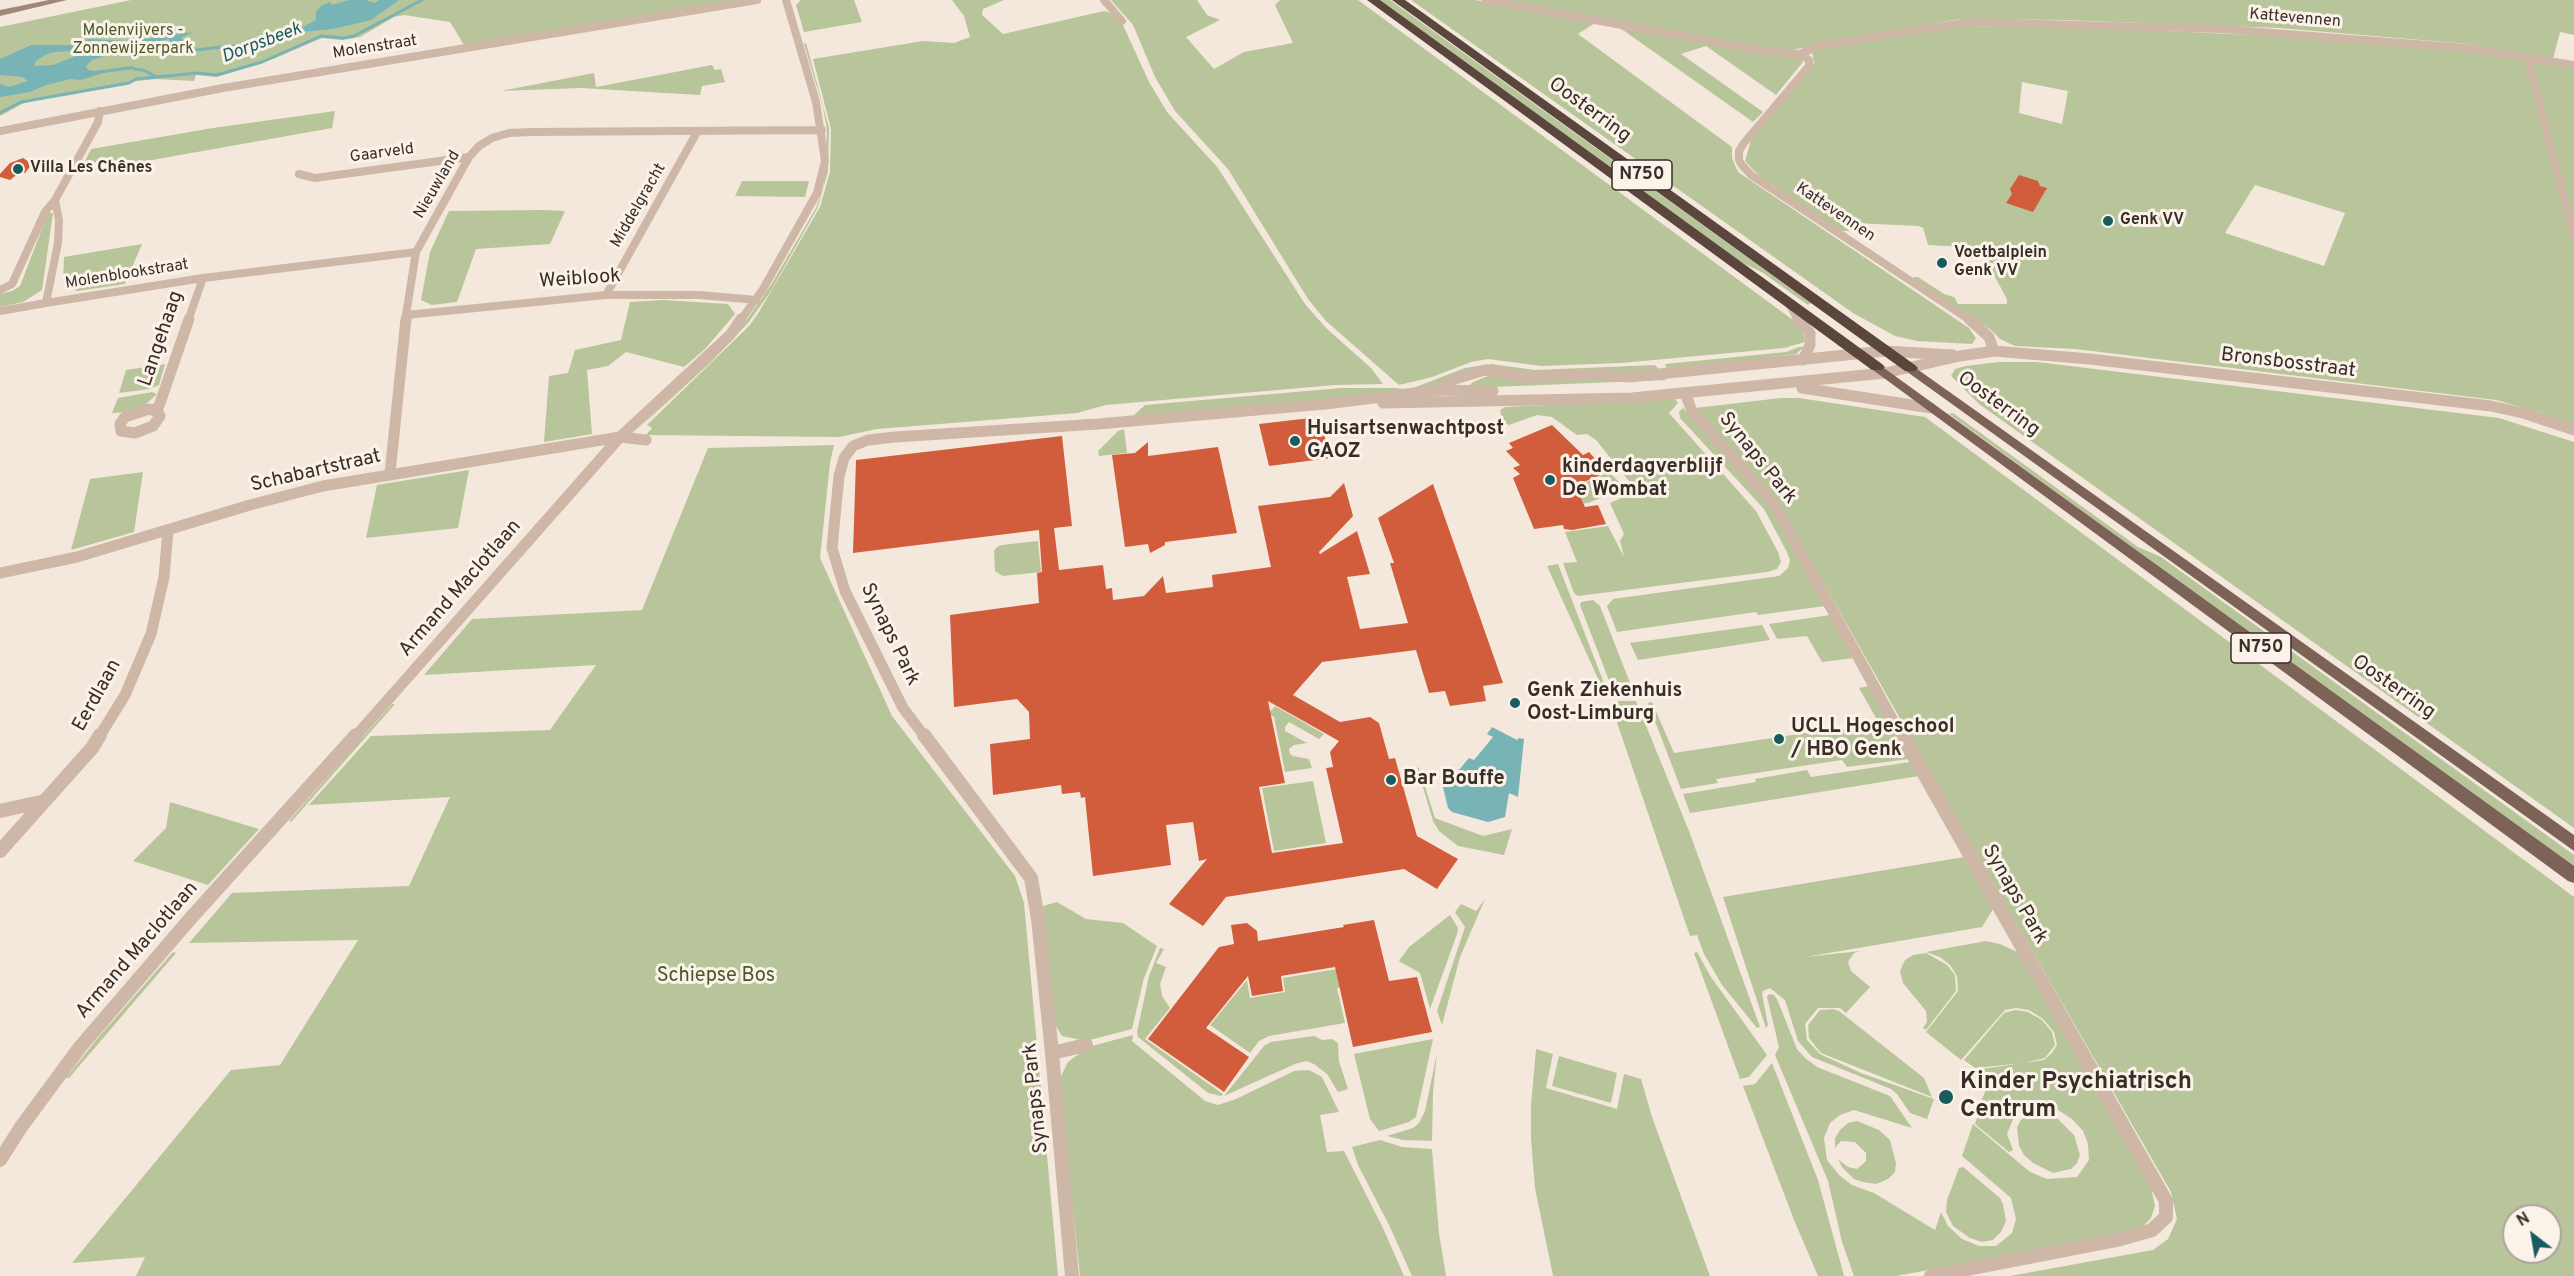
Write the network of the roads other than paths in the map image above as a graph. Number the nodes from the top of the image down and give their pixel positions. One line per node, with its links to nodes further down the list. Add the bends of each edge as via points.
1 (62, 0): 8 (main road)
2 (757, 0): 13 (street, Molenstraat)
3 (786, 0): 14 (street, Armand Maclotlaan)
4 (1104, 0): 9 (street)
5 (1373, 0): 27 (highway, Oosterring / N750)
6 (1398, 0): 30 (highway, Oosterring / N750)
7 (1485, 0): 10 (street, Kattevennen)
8 (0, 13)
9 (1122, 21)
10 (1800, 54): 11 (street, Kattevennen, via 1813,47 1969,22 2222,28 2467,48); 31 (street, Kattevennen, via 1809,60 1809,66 1744,143 1739,151 1742,165 1751,175 1978,326 1989,337)
11 (2528, 57): 12 (street, Kattevennen); 20 (street)
12 (2574, 65)
13 (100, 111): 15 (street, Molenstraat); 19 (street, via 98,122)
14 (822, 130): 16 (street, Nieuwland); 25 (street, Armand Maclotlaan, via 825,161 817,193)
15 (0, 131)
16 (697, 132): 17 (street, Nieuwland, via 509,133 486,142); 24 (street, Middelgracht)
17 (469, 157): 18 (street, Gaarveld, via 315,178); 21 (street, Nieuwland)
18 (299, 174)
19 (56, 200): 23 (street, via 45,212 12,284); 26 (street, Molenblookstraat, via 58,243)
20 (2574, 235)
21 (416, 252): 22 (street, Molenblookstraat); 29 (street, Nieuwland)
22 (203, 278): 26 (street, Molenblookstraat); 47 (street, Langehaag, via 159,406)
23 (0, 290)
24 (606, 295): 25 (street, Weiblook, via 700,295); 29 (street, Weiblook)
25 (756, 300): 49 (street, Armand Maclotlaan, via 730,334)
26 (46, 303): 28 (street)
27 (1789, 304): 32 (highway, Oosterring / N750); 34 (street, Oosterring, via 1810,333 1810,345)
28 (0, 311)
29 (406, 315): 51 (street, Nieuwland)
30 (1885, 351): 32 (street, Synaps Park); 33 (street); 35 (highway, Oosterring / N750)
31 (1994, 351): 33 (street); 48 (street, Bronsbosstraat, via 2491,406)
32 (1857, 353): 34 (street, Synaps Park); 36 (highway, Oosterring / N750)
33 (1960, 356): 35 (street)
34 (1803, 360): 37 (street, Synaps Park, via 1629,377 1526,377)
35 (1910, 368): 36 (street, Synaps Park); 56 (main road, Oosterring / N750)
36 (1881, 370): 38 (street, Synaps Park); 46 (main road, Oosterring / N750)
37 (1493, 371): 39 (street, Synaps Park, via 1476,371); 40 (street, via 1472,378)
38 (1777, 385): 41 (street, Synaps Park); 46 (street, Synaps Park)
39 (1439, 390): 40 (street); 44 (street); 45 (street, Synaps Park)
40 (1458, 390): 42 (street); 43 (street)
41 (1685, 393): 42 (street, Synaps Park, via 1632,398); 63 (street, Synaps Park, via 1692,411 1774,504 2166,1201 2166,1217 2152,1230)
42 (1491, 396): 43 (street, Synaps Park)
43 (1456, 402): 44 (street, Synaps Park)
44 (1432, 403): 45 (street, Synaps Park)
45 (1325, 404): 60 (street, Synaps Park, via 868,440 850,445 844,458 832,548 834,561 903,708 1031,878)
46 (1931, 408): 58 (main road, Oosterring / N750)
47 (154, 410)
48 (2574, 430)
49 (620, 437): 50 (street, Schabartstraat); 51 (street, Schabartstraat); 61 (street, Armand Maclotlaan, via 80,1047)
50 (646, 440)
51 (390, 473): 52 (street, Schabartstraat, via 323,486)
52 (168, 530): 53 (street, Schabartstraat, via 77,557); 54 (street, Eerdlaan, via 164,577 151,634 125,695 92,748)
53 (0, 573)
54 (45, 801): 55 (street); 57 (street, Eerdlaan)
55 (0, 811)
56 (2574, 844)
57 (0, 851)
58 (2574, 876)
59 (1086, 1045): 60 (street)
60 (1052, 1053): 62 (street, Synaps Park)
61 (0, 1160)
62 (1072, 1276)
63 (1931, 1276)

